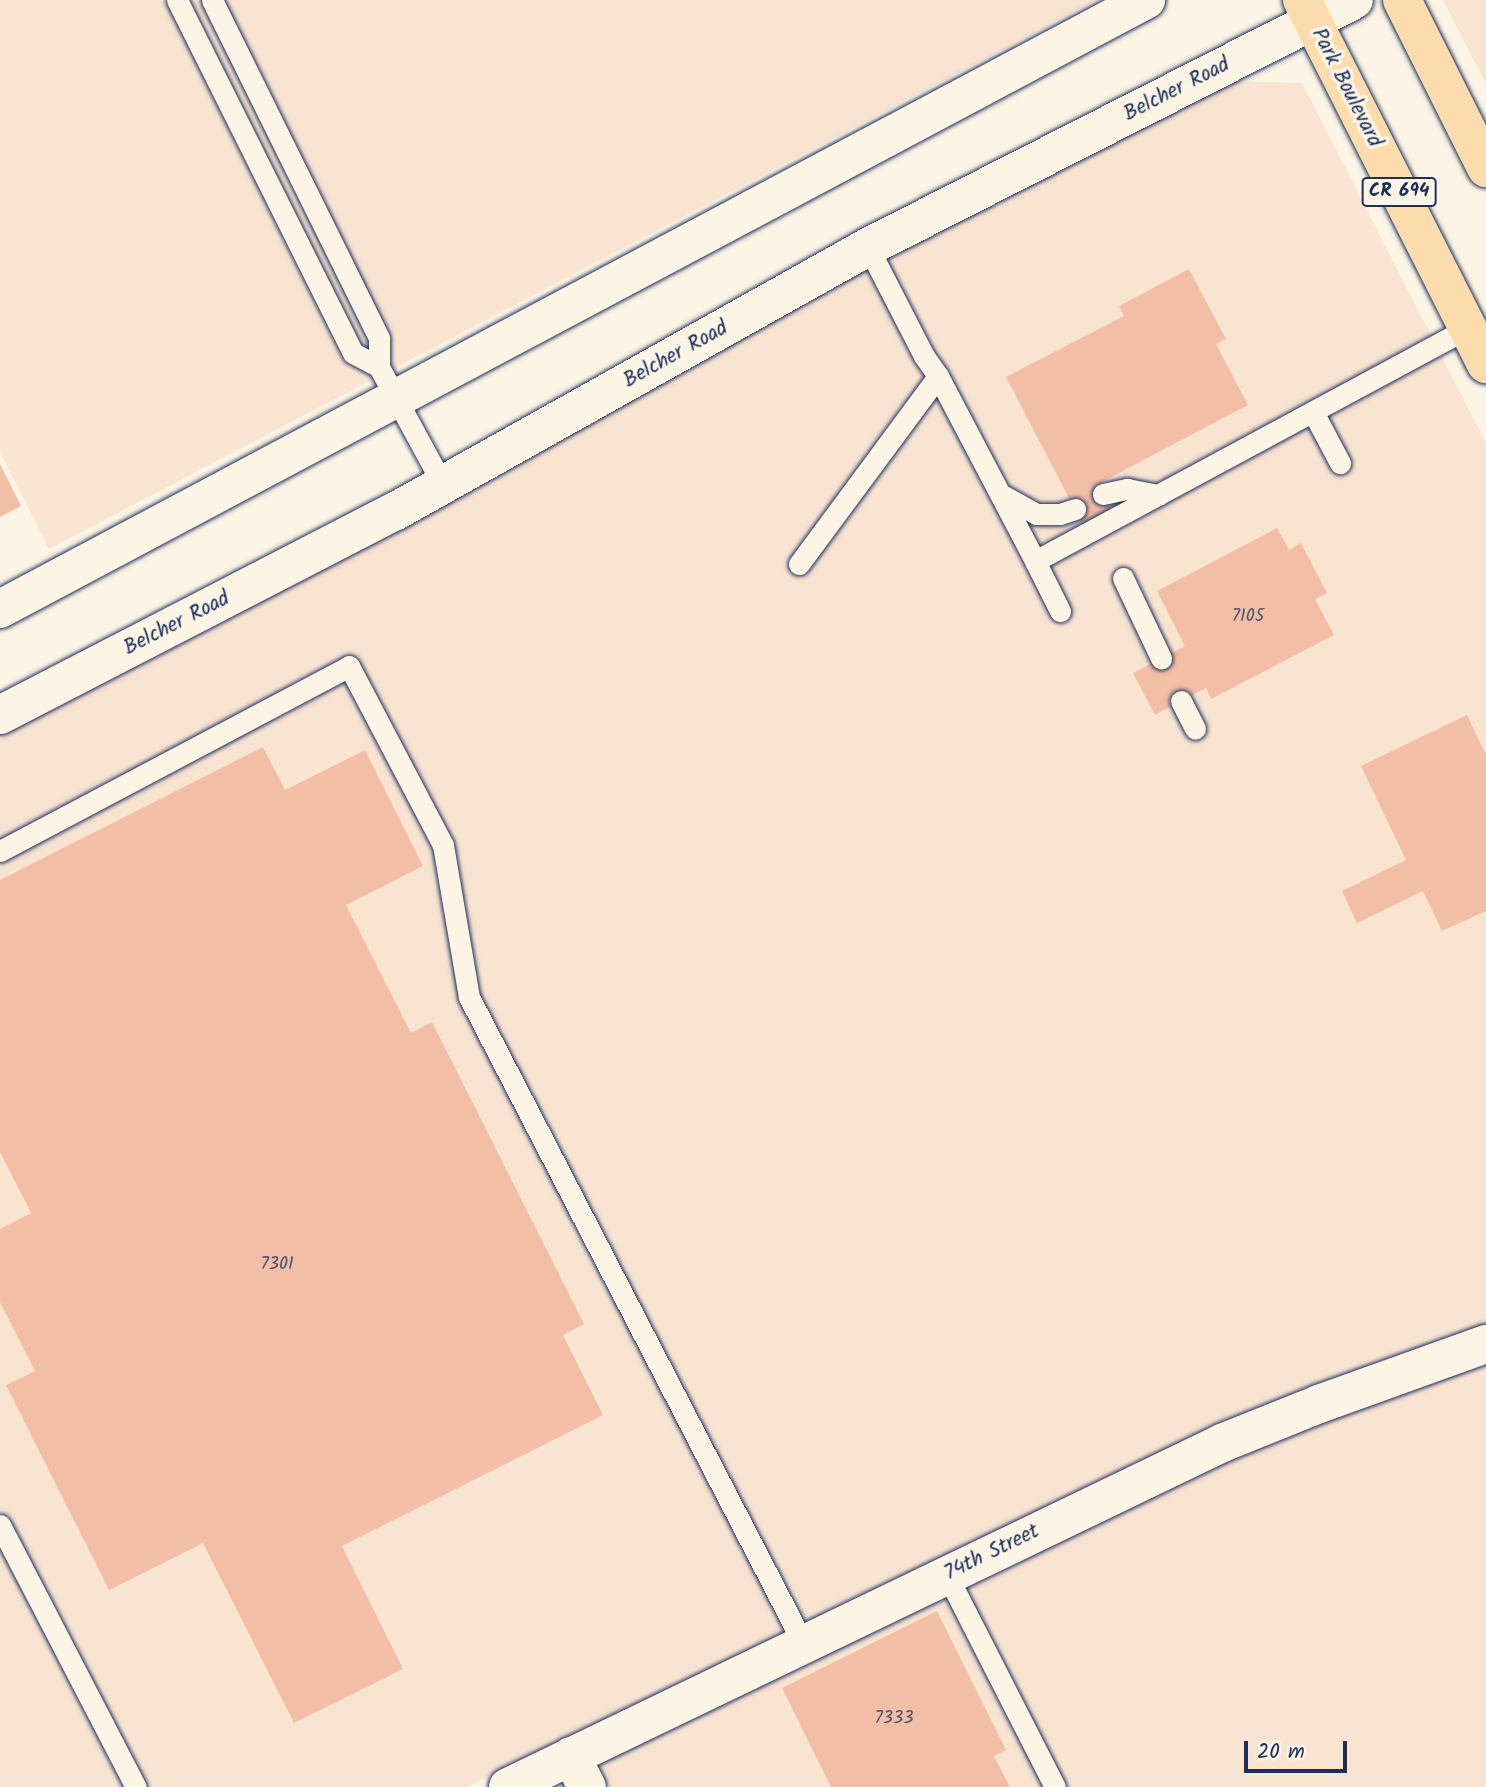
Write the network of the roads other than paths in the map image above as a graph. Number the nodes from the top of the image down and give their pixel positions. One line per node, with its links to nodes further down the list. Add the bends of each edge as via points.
1 (177, 0): 12 (lane, via 353,352)
2 (212, 0): 12 (lane, via 379,338)
3 (1354, 0): 6 (main road, Belcher Road)
4 (1402, 0): 7 (main road)
5 (1128, 4): 12 (main road)
6 (1307, 10): 8 (main road, Belcher Road); 9 (main road, Park Boulevard / CR 694)
7 (1486, 168)
8 (868, 247): 11 (lane); 15 (main road, Belcher Road)
9 (1468, 328): 10 (main road, Park Boulevard / CR 694); 13 (lane)
10 (1486, 364)
11 (938, 376): 17 (lane); 21 (lane)
12 (387, 382): 15 (lane); 23 (main road)
13 (1313, 412): 14 (lane); 18 (lane)
14 (1340, 463)
15 (443, 485): 27 (main road, Belcher Road)
16 (1103, 494): 18 (lane, via 1127,489)
17 (1002, 495): 19 (lane, via 1036,514); 20 (lane)
18 (1158, 495): 20 (lane)
19 (1075, 509)
20 (1035, 561): 24 (lane)
21 (799, 564)
22 (1122, 578): 25 (lane)
23 (0, 609)
24 (1060, 611)
25 (1161, 659)
26 (1181, 701): 28 (lane)
27 (0, 715)
28 (1195, 729)
29 (0, 851): 33 (lane, via 349,666 443,845 469,997)
30 (1486, 1344): 32 (main road, 74th Street, via 1222,1443)
31 (0, 1525): 35 (lane)
32 (947, 1574): 33 (main road, 74th Street); 37 (lane)
33 (803, 1643): 34 (main road, 74th Street)
34 (579, 1771): 36 (main road, 74th Street)
35 (136, 1787)
36 (508, 1787)
37 (1055, 1787)

